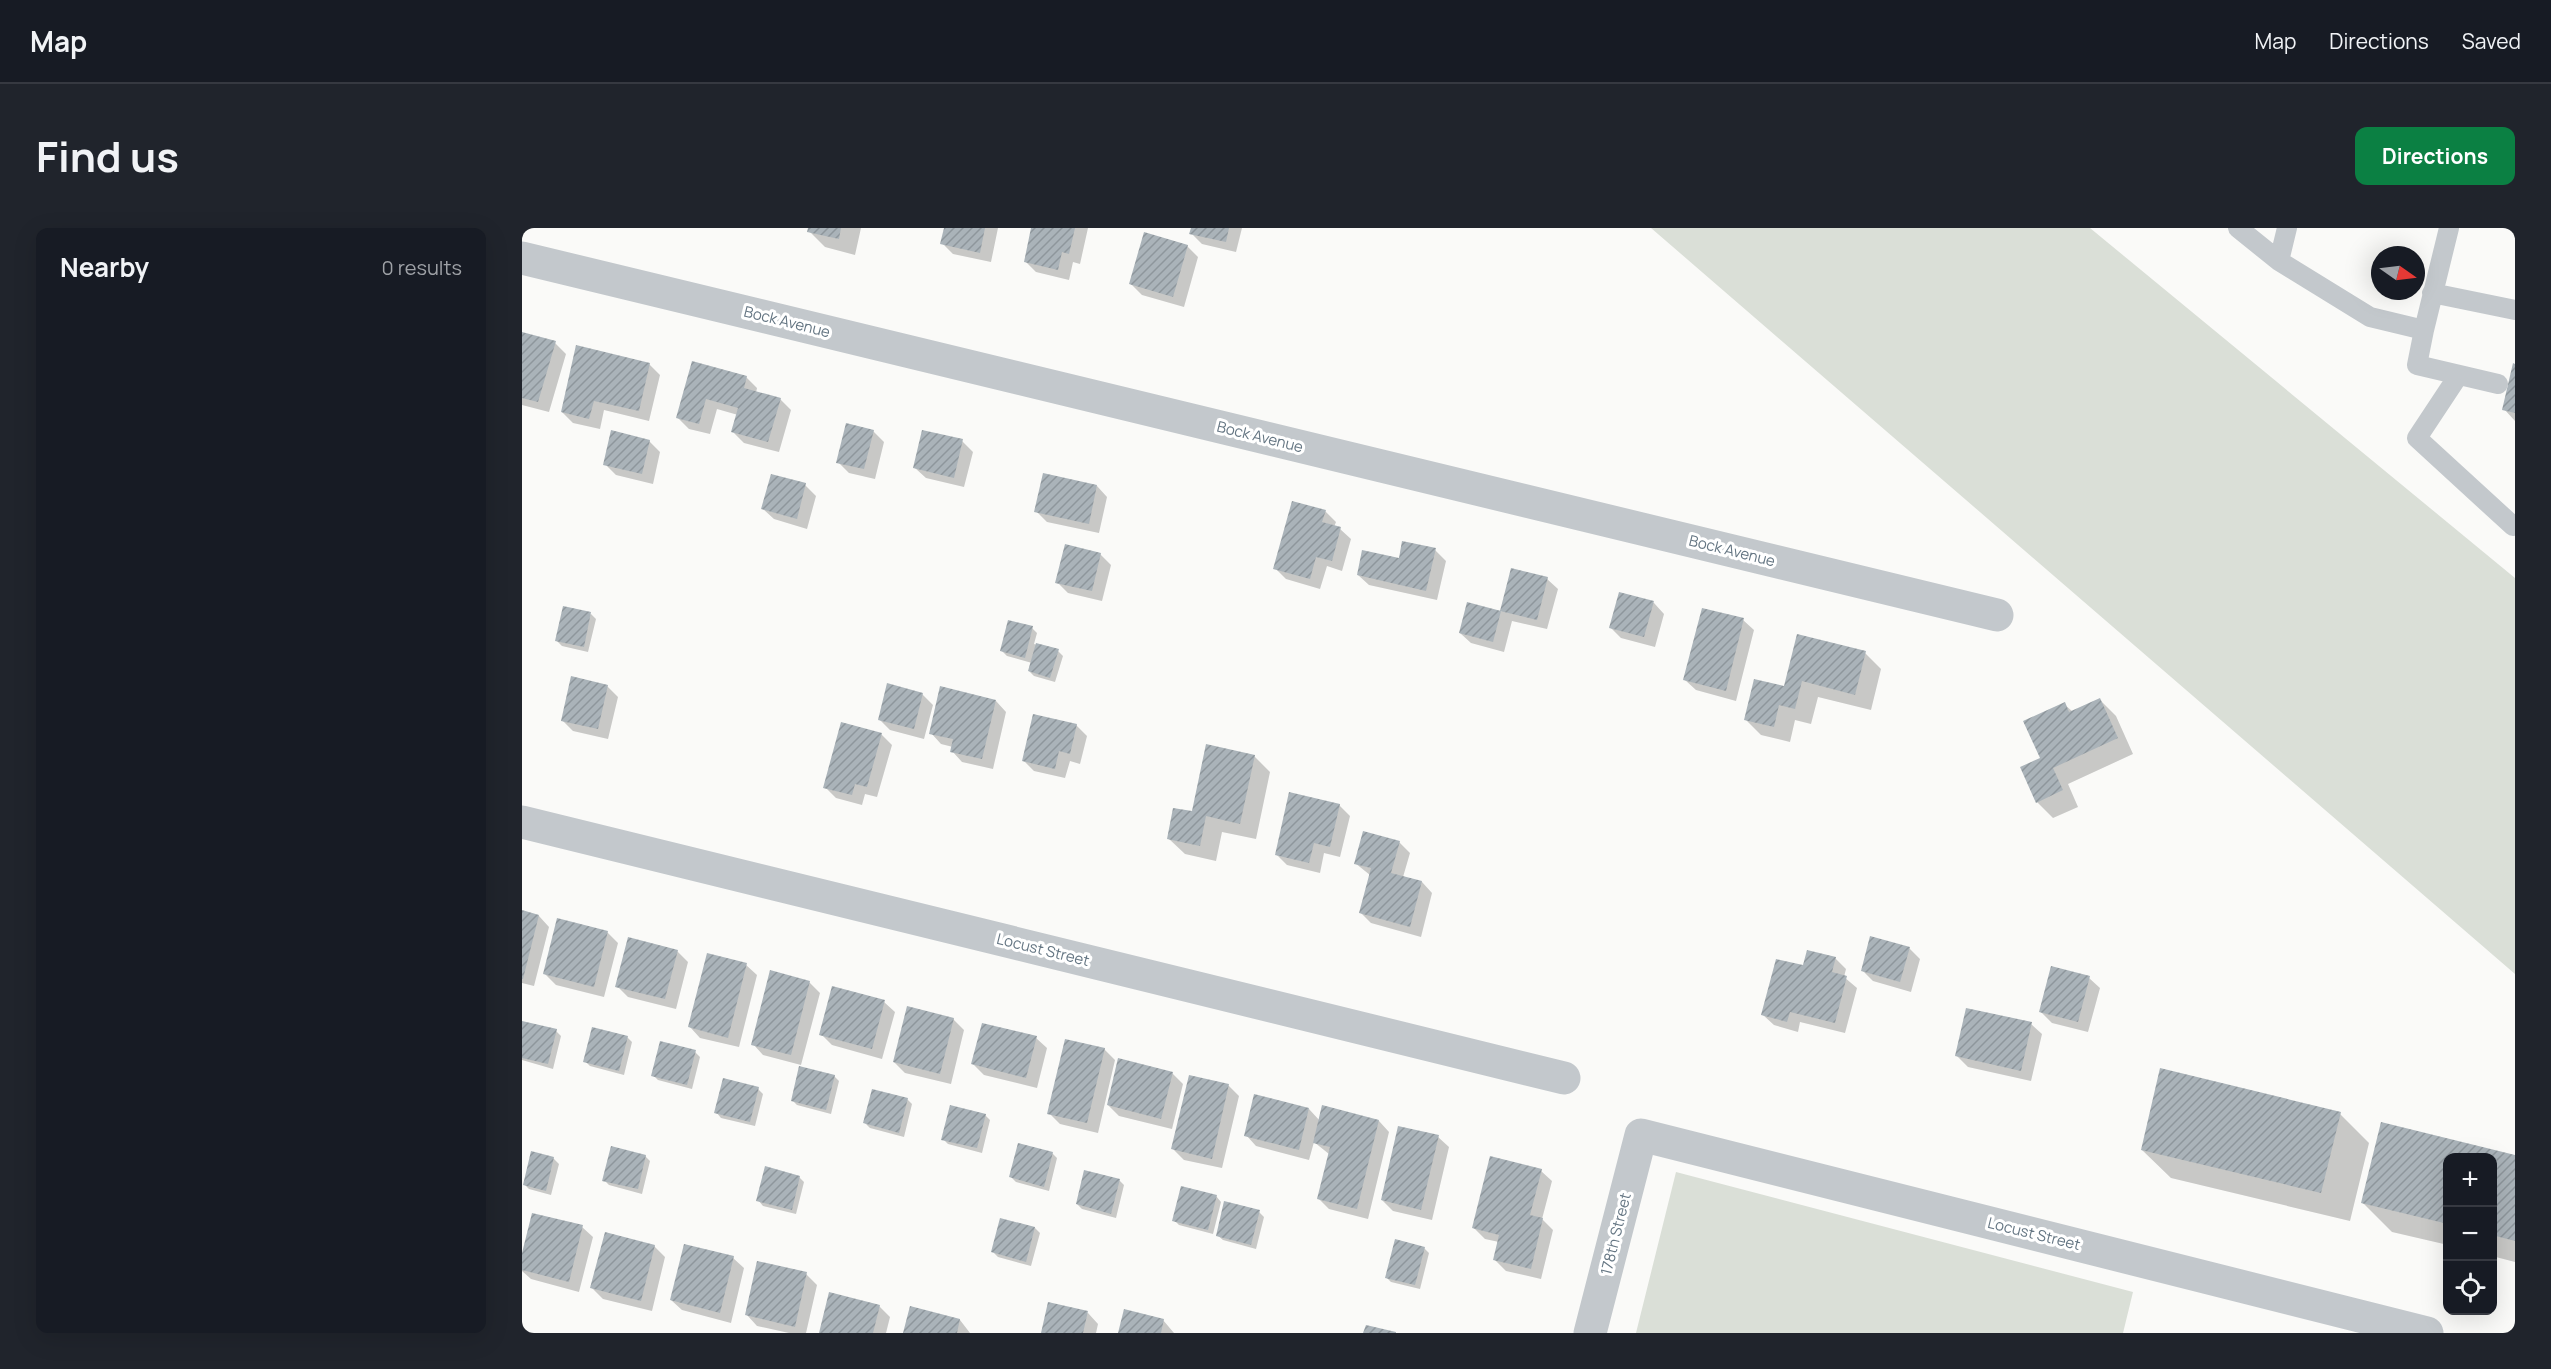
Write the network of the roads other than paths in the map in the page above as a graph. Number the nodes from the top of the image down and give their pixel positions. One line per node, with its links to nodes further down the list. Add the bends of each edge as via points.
1 (2238, 228): 5 (lane)
2 (2287, 228): 5 (lane)
3 (2449, 228): 6 (lane)
4 (522, 258): 12 (street, Bock Avenue)
5 (2278, 261): 8 (lane, via 2370,317)
6 (2432, 293): 7 (lane); 8 (lane)
7 (2515, 310)
8 (2424, 330): 9 (lane, via 2417,364)
9 (2458, 376): 10 (lane); 11 (lane, via 2417,438)
10 (2498, 384)
11 (2513, 526)
12 (1997, 615)
13 (522, 822): 14 (street, Locust Street)
14 (1564, 1078)
15 (1641, 1135): 16 (street, 178th Street); 17 (street, Locust Street)
16 (1590, 1333)
17 (2427, 1333)

